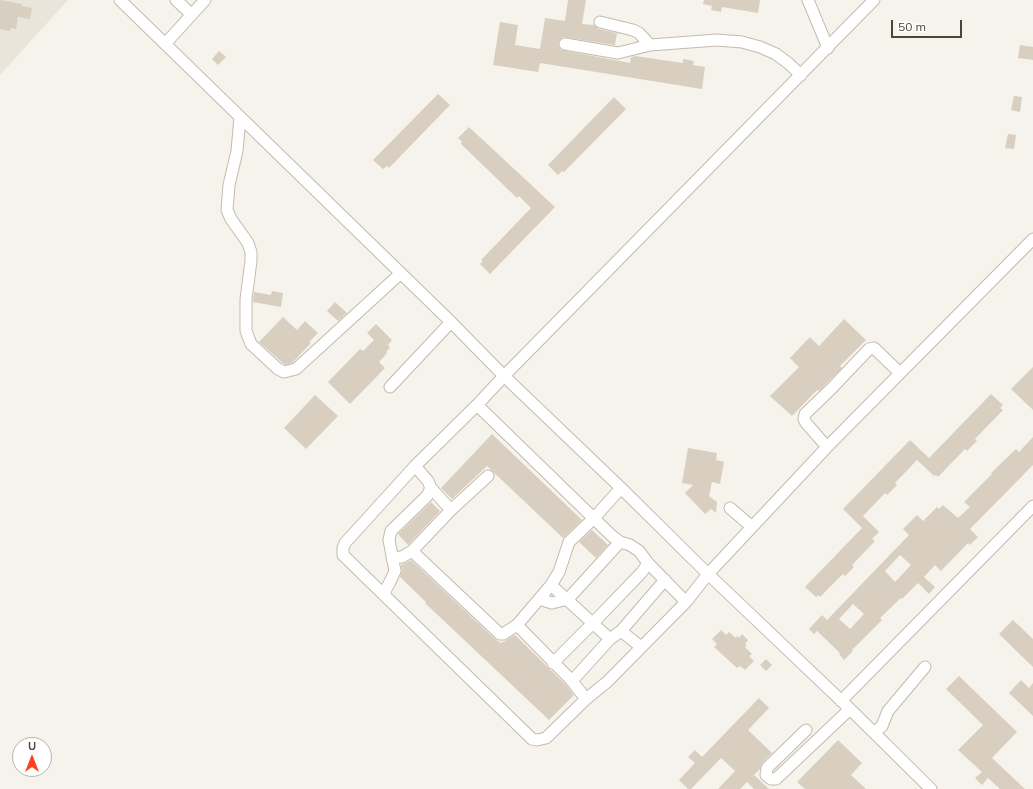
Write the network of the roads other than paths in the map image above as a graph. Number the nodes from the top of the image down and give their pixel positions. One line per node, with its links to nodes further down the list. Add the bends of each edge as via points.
1 (120, 0): 8 (lane)
2 (176, 0): 6 (lane)
3 (205, 0): 6 (lane)
4 (808, 0): 11 (lane)
5 (874, 0): 11 (lane)
6 (191, 14): 8 (lane)
7 (600, 22): 10 (lane, via 634,30)
8 (165, 44): 13 (lane)
9 (565, 44): 10 (lane, via 618,53)
10 (650, 45): 12 (lane, via 717,40 742,42 776,54)
11 (828, 48): 12 (lane)
12 (801, 75): 18 (lane)
13 (240, 117): 15 (lane); 15 (lane, via 237,152 226,210 248,243 251,252 246,299 246,331 251,344 278,369 284,372 296,369)
14 (1033, 239): 17 (lane)
15 (401, 274): 16 (lane)
16 (451, 322): 18 (lane); 19 (lane)
17 (900, 373): 21 (lane); 21 (lane, via 874,348 869,349 805,414 806,423)
18 (504, 376): 20 (lane); 25 (lane)
19 (390, 387)
20 (477, 405): 22 (lane); 29 (lane)
21 (828, 446): 30 (lane)
22 (415, 466): 24 (lane); 38 (lane, via 343,548 343,555)
23 (488, 476): 28 (lane)
24 (431, 488): 28 (lane); 33 (lane, via 427,496 391,531 389,540)
25 (621, 488): 29 (lane); 35 (lane)
26 (1033, 506): 51 (lane)
27 (730, 508): 30 (lane)
28 (451, 510): 32 (lane)
29 (593, 519): 31 (lane); 37 (lane, via 569,542 559,572)
30 (752, 527): 35 (lane)
31 (620, 542): 34 (lane, via 639,551); 40 (lane)
32 (412, 552): 33 (lane); 43 (lane, via 500,634)
33 (392, 558): 38 (lane, via 395,571)
34 (648, 563): 36 (lane); 42 (lane)
35 (708, 574): 41 (lane); 51 (lane)
36 (665, 580): 41 (lane); 44 (lane)
37 (551, 585): 39 (lane); 40 (lane)
38 (384, 593): 50 (lane, via 532,739 546,738)
39 (539, 599): 40 (lane, via 552,602); 43 (lane)
40 (568, 599): 42 (lane)
41 (686, 602): 46 (lane)
42 (593, 623): 45 (lane); 47 (lane)
43 (517, 625): 47 (lane)
44 (621, 631): 45 (lane); 46 (lane)
45 (610, 639): 49 (lane)
46 (641, 647): 50 (lane, via 607,682)
47 (553, 662): 49 (lane)
48 (925, 667): 54 (lane, via 888,711 882,726)
49 (572, 681): 50 (lane)
50 (586, 699)
51 (841, 701): 52 (lane)
52 (850, 709): 53 (lane, via 776,779 771,779 766,775 767,768); 54 (lane)
53 (806, 730)
54 (874, 733): 55 (lane)
55 (931, 789)

